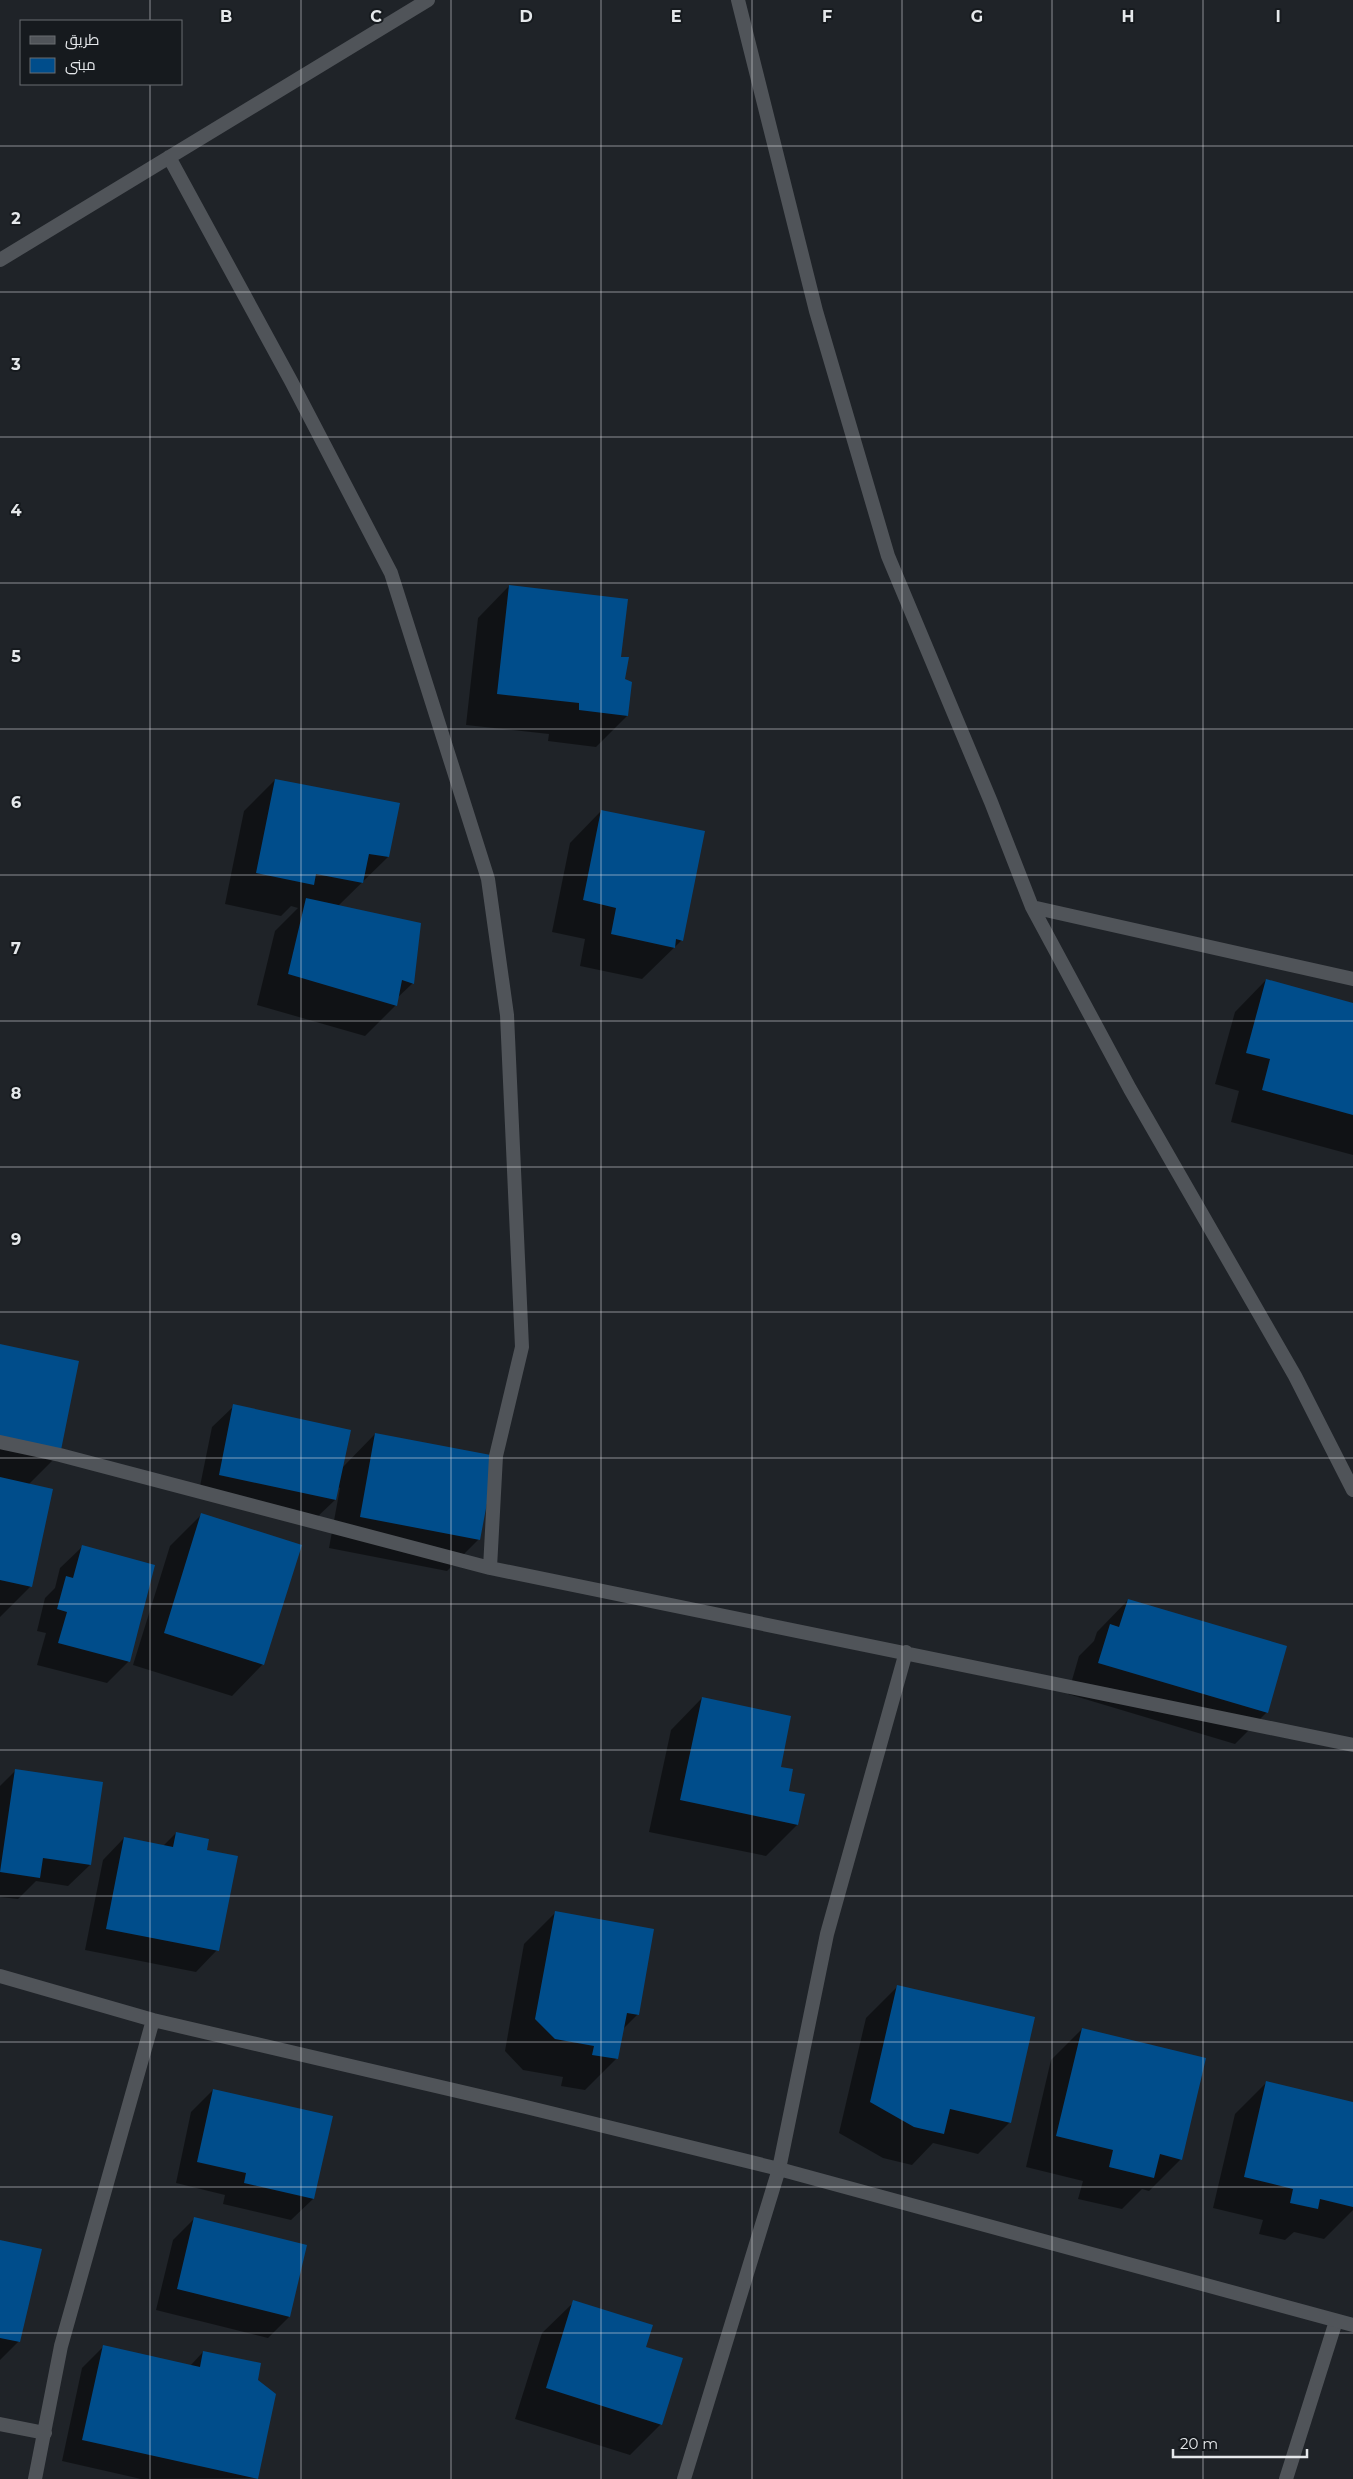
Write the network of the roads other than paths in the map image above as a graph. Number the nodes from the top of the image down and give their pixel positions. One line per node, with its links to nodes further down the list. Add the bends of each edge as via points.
1 (428, 0): 3 (street)
2 (738, 0): 5 (street, via 816,311 888,556)
3 (169, 157): 4 (street); 9 (street, via 391,572 488,879 507,1015 522,1347 496,1456)
4 (0, 260)
5 (1032, 907): 6 (street); 8 (street, via 1135,1097 1295,1376)
6 (1353, 979)
7 (0, 1442): 9 (street)
8 (1353, 1490)
9 (490, 1568): 10 (street)
10 (906, 1652): 11 (street); 14 (street, via 827,1934)
11 (1353, 1745)
12 (0, 1976): 13 (street)
13 (153, 2020): 14 (street); 18 (street, via 61,2346)
14 (779, 2169): 15 (street); 20 (street)
15 (1336, 2321): 16 (street); 21 (street)
16 (1353, 2325)
17 (0, 2424): 18 (street)
18 (44, 2433): 19 (street)
19 (34, 2479)
20 (684, 2479)
21 (1286, 2479)

